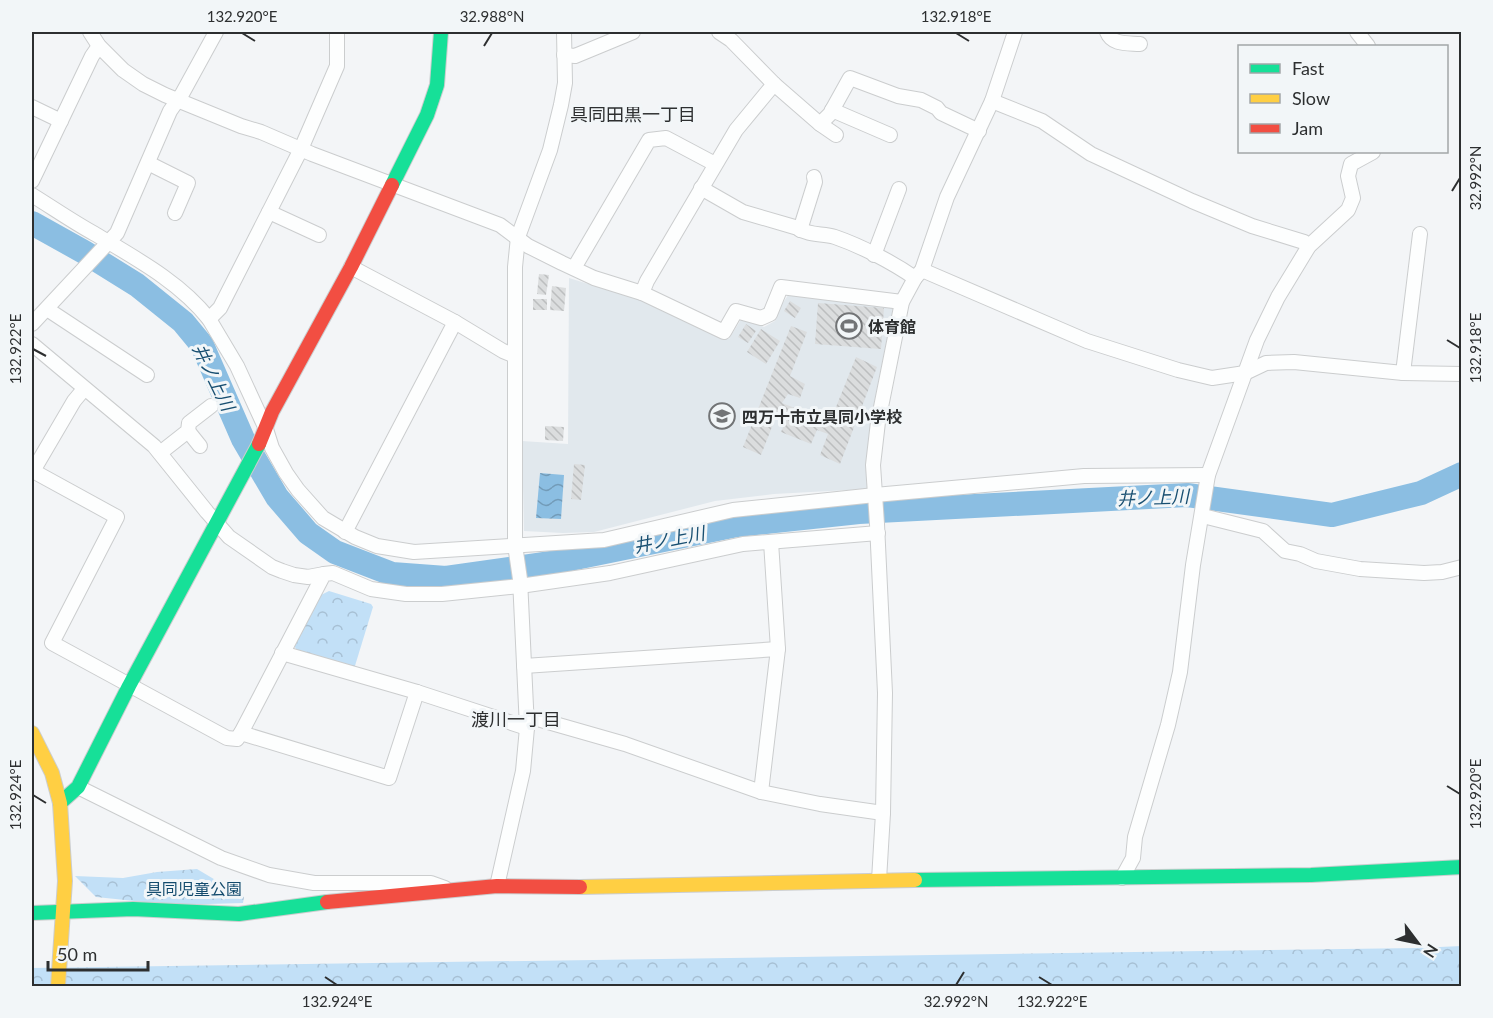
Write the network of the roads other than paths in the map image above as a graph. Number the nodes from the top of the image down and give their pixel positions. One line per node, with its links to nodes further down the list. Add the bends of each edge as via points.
1 (90, 32): 13 (street)
2 (216, 32): 16 (street)
3 (337, 32): 25 (street, via 338,66)
4 (441, 32): 31 (street, via 436,85 427,116)
5 (564, 32): 14 (street)
6 (633, 32): 14 (street, via 576,56)
7 (1015, 32): 17 (street)
8 (1107, 32): 11 (street, via 1115,42)
9 (1357, 32): 12 (street)
10 (727, 34): 15 (street)
11 (1140, 44)
12 (1367, 45)
13 (99, 46): 16 (street, via 143,84); 20 (street)
14 (564, 55): 40 (street, via 565,82 556,127)
15 (774, 84): 21 (street); 28 (street, via 730,129)
16 (178, 100): 25 (street); 27 (street)
17 (992, 101): 22 (street); 42 (street, via 1042,121 1091,154 1192,201)
18 (32, 107): 20 (street)
19 (832, 110): 21 (street); 22 (street, via 850,78 921,100); 24 (street)
20 (61, 121): 30 (street)
21 (820, 124): 23 (street)
22 (979, 131): 46 (street, via 947,197)
23 (836, 135)
24 (890, 135)
25 (301, 149): 31 (street); 35 (street)
26 (1371, 153): 42 (street, via 1351,164 1348,176 1353,198 1348,210)
27 (148, 163): 36 (street, via 188,183); 41 (street, via 123,222)
28 (715, 164): 32 (street); 45 (street, via 666,138 649,140)
29 (814, 177): 37 (street)
30 (32, 181)
31 (392, 183): 40 (street, via 500,225); 44 (street)
32 (701, 188): 37 (street, via 743,212); 47 (street)
33 (899, 189): 43 (street)
34 (32, 195): 41 (street)
35 (269, 212): 39 (street); 50 (street, via 220,308)
36 (175, 213)
37 (800, 230): 43 (street, via 834,237)
38 (1420, 234): 56 (street)
39 (319, 235)
40 (518, 237): 45 (street, via 528,246); 54 (street)
41 (105, 246): 49 (street); 50 (street, via 167,280)
42 (1310, 246): 55 (street, via 1278,297)
43 (874, 255): 46 (street)
44 (351, 267): 51 (street); 61 (street)
45 (574, 268): 47 (street)
46 (919, 274): 48 (street); 55 (street, via 1087,341 1178,370 1212,378)
47 (642, 293): 48 (street, via 724,332 736,310 761,318 770,314 781,287)
48 (902, 302): 66 (street, via 878,422 873,465)
49 (47, 309): 52 (street); 58 (street)
50 (210, 319): 61 (street)
51 (455, 322): 54 (street); 70 (street)
52 (32, 324)
53 (32, 344): 59 (street)
54 (515, 356): 72 (street)
55 (1245, 373): 56 (street, via 1266,363 1294,363); 65 (street)
56 (1403, 373): 57 (street)
57 (1461, 374)
58 (147, 375)
59 (84, 389): 64 (street); 79 (street, via 33,471 117,517 52,643)
60 (211, 406): 62 (street, via 189,423)
61 (266, 429): 68 (street); 70 (street, via 272,448 298,490 322,518)
62 (188, 431): 63 (street); 64 (street)
63 (200, 446)
64 (160, 453): 68 (street)
65 (1208, 479): 66 (street, via 1084,476); 67 (street)
66 (875, 497): 69 (street); 72 (street, via 733,510 604,540)
67 (1203, 511): 73 (street, via 1263,531 1286,550 1316,561 1360,569 1424,573); 89 (street, via 1168,725 1132,858)
68 (216, 523): 74 (street, via 272,567 308,577); 79 (street)
69 (878, 528): 71 (street); 87 (street, via 885,693)
70 (345, 532): 72 (street, via 377,546 414,552)
71 (771, 542): 75 (street, via 743,544 610,573); 76 (street)
72 (515, 548): 75 (street)
73 (1461, 567)
74 (324, 574): 75 (street, via 333,573 370,589 406,594 442,594); 77 (street)
75 (520, 582): 78 (street)
76 (778, 649): 78 (street); 85 (street)
77 (282, 653): 80 (street); 83 (street)
78 (524, 666): 81 (street)
79 (129, 686): 83 (street, via 227,738 237,739); 84 (street)
80 (417, 692): 81 (street); 83 (street, via 389,778)
81 (527, 722): 85 (street, via 625,744); 91 (street, via 523,771)
82 (32, 733): 86 (street, via 52,773)
83 (241, 733)
84 (78, 787): 86 (street); 92 (street, via 211,854 268,875 314,883 431,884)
85 (761, 792): 87 (street)
86 (60, 803): 93 (street)
87 (883, 813): 90 (street)
88 (1461, 867): 89 (street, via 1311,875)
89 (1122, 878): 90 (street)
90 (879, 880): 91 (street)
91 (497, 886): 92 (street)
92 (450, 890): 93 (street, via 239,914 133,909)
93 (63, 911): 94 (street); 95 (street)
94 (32, 913)
95 (58, 987)

